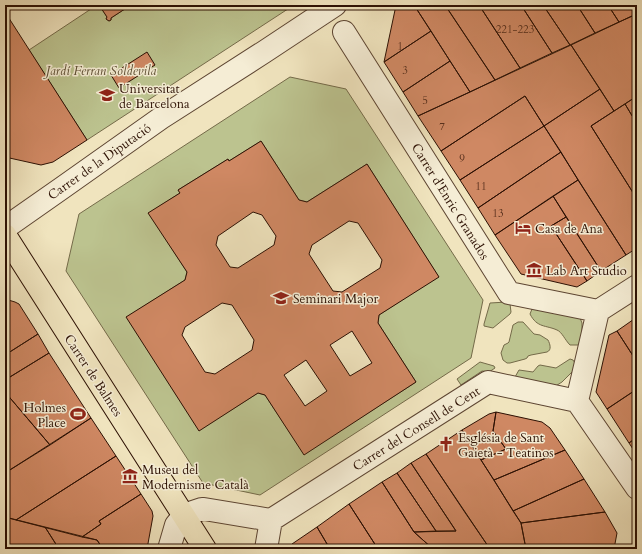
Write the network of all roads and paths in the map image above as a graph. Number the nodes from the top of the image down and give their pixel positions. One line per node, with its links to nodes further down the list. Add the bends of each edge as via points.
1 (335, 5): 3 (street, Carrer de la Diputació, via 161,118)
2 (344, 32): 6 (street, Carrer d'Enric Granados, via 510,293)
3 (5, 228)
4 (5, 235): 9 (main road, Carrer de Balmes)
5 (637, 286): 6 (street)
6 (598, 311): 7 (street)
7 (577, 401): 8 (street); 10 (street, Carrer del Consell de Cent, via 488,382)
8 (637, 488)
9 (194, 512): 10 (street); 11 (street, via 176,525); 12 (main road, Carrer de Balmes)
10 (271, 520): 13 (street)
11 (170, 549)
12 (205, 549)
13 (266, 549)

